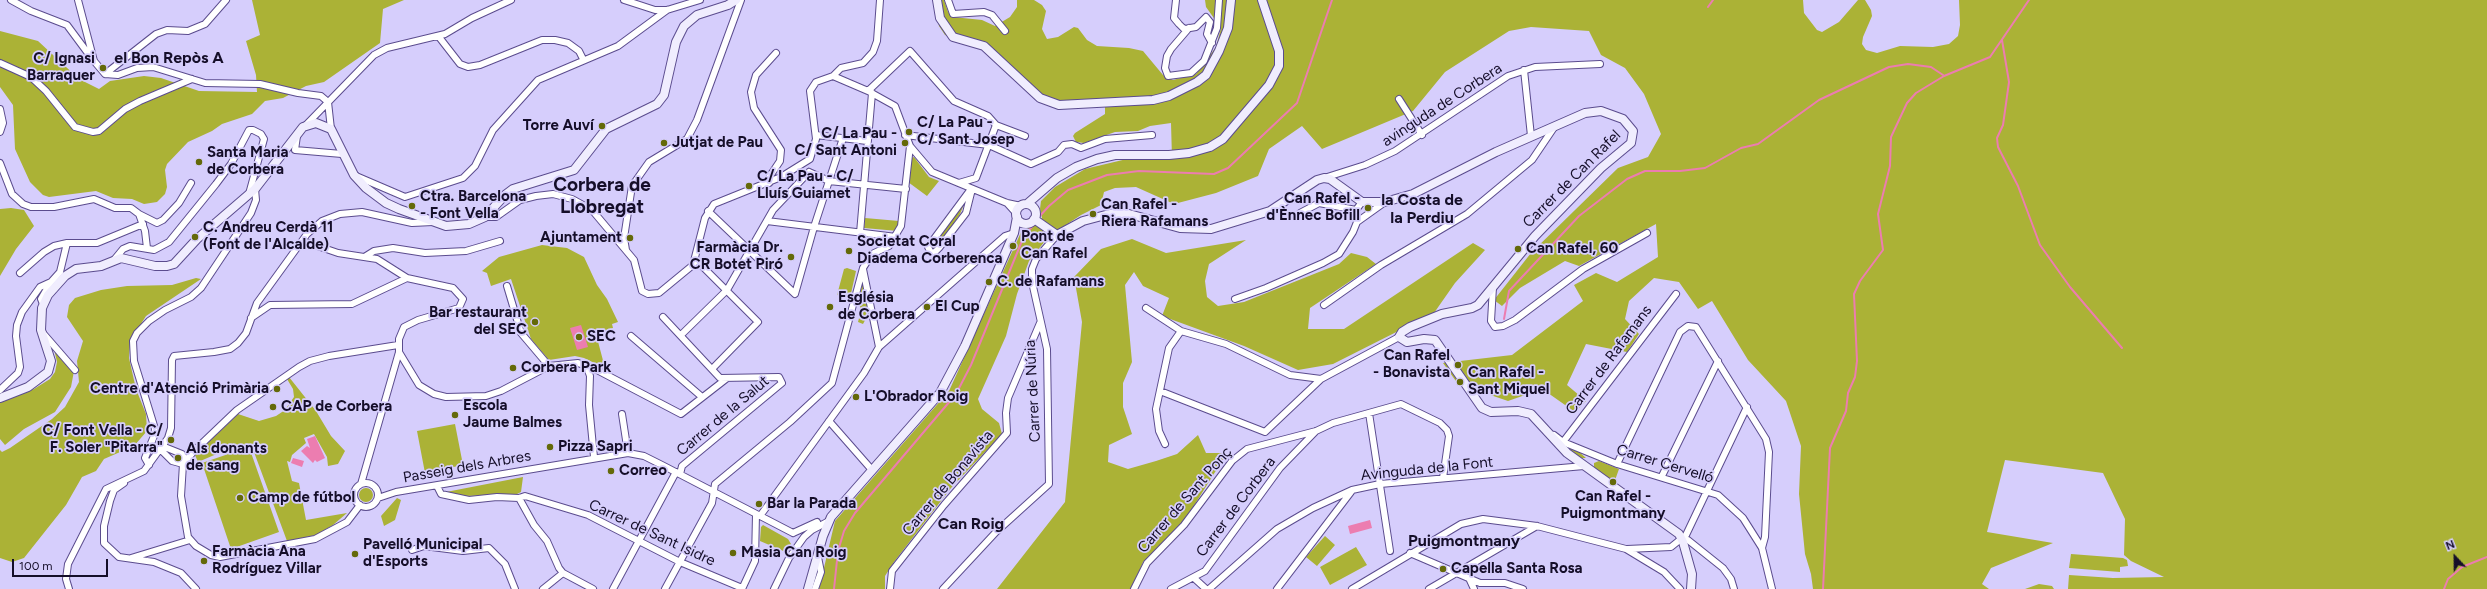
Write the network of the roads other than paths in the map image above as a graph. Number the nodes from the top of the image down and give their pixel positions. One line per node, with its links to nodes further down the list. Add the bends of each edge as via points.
1 (11, 0): 25 (street, via 31,12 67,25)
2 (78, 0): 25 (street)
3 (226, 0): 29 (street, via 205,24 188,31 161,31)
4 (511, 0): 21 (street)
5 (624, 0): 17 (street, via 655,10)
6 (700, 0): 17 (street)
7 (736, 0): 16 (street)
8 (741, 0): 18 (street)
9 (880, 0): 30 (street, via 877,41 873,52 863,63 841,68)
10 (937, 0): 14 (street, via 940,18 953,37 984,46 1040,98 1059,105 1153,100 1169,96 1197,82 1206,75 1219,51 1228,28)
11 (948, 0): 20 (street, via 953,14 984,12 992,15)
12 (1176, 0): 19 (street, via 1174,18 1184,29)
13 (1219, 0): 22 (street, via 1219,21)
14 (1231, 0)
15 (1262, 0): 67 (street, via 1277,46 1279,66 1269,85 1223,139 1210,147 1189,153 1115,155 1098,159 1069,170 1046,186)
16 (728, 5): 18 (street); 71 (street, via 697,15 679,32 664,95 657,104 606,129 593,142 581,163 571,171 521,185 505,195)
17 (667, 10): 24 (street, via 626,42)
18 (735, 14): 93 (street, via 697,120 687,139 649,162 632,186)
19 (1189, 28): 22 (street, via 1196,27 1206,17 1210,22 1207,34); 22 (street, via 1167,56 1165,68 1168,76 1187,74 1196,70 1204,61)
20 (1005, 31)
21 (439, 37): 24 (street, via 460,64 468,67 480,65 536,41 549,39 575,47); 34 (street, via 401,44 374,55)
22 (1212, 43)
23 (776, 53): 61 (street, via 756,75 751,92 754,108 781,150 780,160 768,179)
24 (583, 60): 57 (street, via 546,75 529,88 493,130 475,166 463,178 405,197)
25 (94, 61): 29 (street)
26 (0, 63): 31 (street, via 31,77 46,91 75,127 92,132 99,131 140,101)
27 (1600, 64): 28 (street, avinguda de Corbera, via 1535,67)
28 (1524, 70): 45 (street, avinguda de Corbera, via 1508,76); 47 (street)
29 (105, 74): 31 (street, via 118,76 137,68 153,67)
30 (833, 76): 32 (street); 42 (street, via 816,82 810,91)
31 (192, 79): 34 (street, via 216,84 260,84 321,96)
32 (870, 92): 36 (street, via 910,51 954,101 988,116); 43 (street, via 895,106); 49 (street)
33 (1399, 99): 45 (street)
34 (328, 102): 38 (street); 39 (street)
35 (0, 109): 40 (street, via 3,123)
36 (996, 125): 46 (street); 50 (street)
37 (1555, 126): 47 (street, Carrer de Can Rafel); 108 (street, Carrer de Can Rafel, via 1585,113 1601,111 1629,124 1633,137 1626,148 1601,168 1534,236); 114 (street, via 1532,160 1467,214 1382,265)
38 (303, 127): 39 (street, via 316,123); 41 (street)
39 (331, 129): 52 (street)
40 (0, 132)
41 (297, 134): 52 (street, via 295,150); 66 (street)
42 (816, 135): 48 (street); 54 (street, via 812,155)
43 (905, 135): 50 (street); 51 (street)
44 (1152, 135): 50 (street, via 1105,139 1081,148 1072,144 1064,145 1058,152 1031,164)
45 (1422, 135): 58 (street, avinguda de Corbera, via 1380,160)
46 (1025, 136)
47 (1531, 136): 69 (street, Carrer de Can Rafel, via 1413,194)
48 (842, 138): 49 (street); 59 (street)
49 (867, 141): 63 (street)
50 (989, 145): 62 (street, via 976,178)
51 (910, 146): 62 (street, via 928,169); 64 (street)
52 (342, 154): 57 (street)
53 (0, 163): 77 (street, via 12,194 23,204 31,207 54,207 94,199 116,208 131,208)
54 (805, 163): 55 (street); 56 (street)
55 (799, 167): 56 (street); 61 (street)
56 (809, 173): 59 (street); 82 (street)
57 (354, 175): 78 (street, via 386,203)
58 (1324, 178): 68 (street, via 1330,179); 90 (street, via 1270,210 1211,228 1180,228 1129,214 1113,213 1083,221)
59 (829, 181): 63 (street); 87 (street)
60 (191, 182): 77 (street, via 179,203 163,220 157,223)
61 (769, 183): 74 (street, via 716,203)
62 (959, 183): 65 (street)
63 (865, 186): 64 (street); 88 (street)
64 (906, 189): 94 (street, via 901,226)
65 (972, 189): 65 (street, via 928,247 931,253 939,248 966,213); 70 (street)
66 (252, 192): 98 (street, via 264,139 258,132 249,130 231,164 177,233 161,247 154,250); 103 (street, via 170,266 155,266 127,258); 157 (street, via 256,200 251,213 201,288 191,297 149,321 133,341 134,361 155,429 145,458)
67 (1036, 197): 72 (street); 81 (street)
68 (1362, 202): 69 (street, Carrer de Can Rafel); 73 (street)
69 (1385, 202): 85 (street)
70 (1007, 203): 72 (street); 79 (street)
71 (496, 205): 75 (street); 80 (street)
72 (1024, 205): 79 (street); 81 (street)
73 (1356, 210): 76 (street, via 1319,203); 85 (street)
74 (708, 211): 100 (street); 102 (street)
75 (504, 213): 80 (street, via 496,217); 92 (street, via 520,200 553,194 572,199 592,210)
76 (1300, 213)
77 (139, 214): 86 (street)
78 (415, 215): 83 (street); 84 (street)
79 (1017, 215): 81 (street); 89 (street)
80 (485, 217): 84 (street, via 457,226)
81 (1031, 217): 89 (street); 90 (street)
82 (767, 221): 87 (street); 100 (street)
83 (408, 222): 84 (street); 95 (street, via 362,212 340,214 322,221)
84 (433, 222)
85 (1357, 222): 112 (street, via 1340,254 1272,286)
86 (143, 224): 97 (street, via 96,243); 98 (street)
87 (814, 227): 88 (street); 100 (street, via 795,294)
88 (860, 233): 94 (street)
89 (1014, 233): 125 (street, via 1005,236); 159 (street, via 965,346 940,393)
90 (1054, 233): 118 (street, Carrer de Núria, via 1032,269)
91 (1647, 233): 108 (street, via 1583,269 1515,320 1503,326 1495,326 1491,320)
92 (612, 235): 93 (street); 99 (street)
93 (624, 235): 99 (street)
94 (896, 237): 104 (street, via 889,246 870,256)
95 (303, 241): 101 (street, via 338,254); 117 (street, via 257,303)
96 (500, 241): 101 (street, via 466,251 425,253 393,248 374,251)
97 (67, 243): 105 (street, via 44,252); 107 (street, via 61,268)
98 (147, 248): 103 (street, via 130,246 123,249)
99 (626, 250): 102 (street, via 634,260 642,291 648,294 662,291 690,269)
100 (750, 251): 110 (street)
101 (366, 256): 106 (street, via 377,259)
102 (695, 259): 110 (street)
103 (114, 260): 113 (street, via 101,266 71,272 54,286)
104 (863, 268): 125 (street); 170 (street, via 832,383 790,422 715,484)
105 (20, 273)
106 (407, 278): 117 (street, via 352,304 270,305); 124 (street, via 454,288 463,299 458,308 408,323 404,326)
107 (51, 282): 113 (street, via 41,299); 136 (street, via 40,287 22,312 16,336 20,367 18,373)
108 (1493, 285): 123 (street, Carrer de Can Rafel, via 1472,308 1442,314 1410,327)
109 (507, 286): 131 (street, via 521,333)
110 (727, 290): 121 (street); 132 (street, via 758,322)
111 (1676, 294): 149 (street, Carrer de Rafamans)
112 (1235, 298)
113 (43, 304): 119 (street)
114 (1324, 305)
115 (1146, 308): 120 (street)
116 (663, 317): 121 (street, Carrer de la Salut)
117 (250, 320): 147 (street, via 246,333 230,349 174,356 171,428)
118 (1040, 323): 205 (street, Carrer de Bonavista, via 1008,398 1007,433 944,505 892,571); 206 (street, Carrer de Núria, via 1047,348 1049,484 996,532)
119 (41, 330): 133 (street); 139 (street, via 51,361 48,372 28,387)
120 (1181, 332): 135 (street, via 1226,344 1290,375); 137 (street, via 1169,348)
121 (681, 335): 132 (street, Carrer de la Salut)
122 (631, 336): 138 (street)
123 (1399, 337): 135 (street); 145 (street, via 1407,342 1435,340 1482,408 1491,412 1526,412)
124 (398, 345): 126 (street); 155 (street, via 329,356 299,367 237,410)
125 (879, 347): 143 (street)
126 (399, 352): 128 (street); 130 (street)
127 (1718, 361): 140 (street); 156 (street, via 1696,327 1688,326 1680,332); 161 (street)
128 (405, 365): 130 (street); 131 (street, via 419,386 426,390 446,397 472,398 501,391)
129 (586, 365): 131 (street, via 569,362); 138 (street, via 681,414); 154 (street, via 590,376 588,405)
130 (394, 366): 164 (street)
131 (549, 366)
132 (712, 369): 134 (street, Carrer de la Salut, via 720,378)
133 (75, 370)
134 (726, 379): 138 (street); 160 (street, Carrer de la Salut, via 778,377 782,383 682,466)
135 (1321, 379): 146 (street)
136 (0, 390)
137 (1160, 391): 146 (street); 150 (street, via 1156,421)
138 (702, 397)
139 (0, 398)
140 (1747, 407): 169 (street); 184 (street, via 1766,439 1769,452 1765,537)
141 (1369, 413): 144 (street, via 1333,423); 162 (street, via 1401,404 1440,423 1449,436); 165 (street)
142 (622, 414): 153 (street)
143 (829, 421): 159 (street); 175 (street)
144 (1316, 431): 148 (street, Carrer de Sant Ponç); 193 (street, Carrer de Corbera, via 1280,468 1205,571)
145 (1548, 431): 149 (street, Carrer Cervelló); 158 (street, via 1559,446)
146 (1265, 432): 148 (street)
147 (168, 438): 151 (street); 152 (street)
148 (1280, 439): 207 (street, Carrer de Sant Ponç, via 1247,449 1232,461 1184,525 1147,563)
149 (1563, 442): 156 (street, Carrer Cervelló)
150 (1165, 444)
151 (161, 447): 152 (street); 155 (street, via 172,462); 157 (street)
152 (171, 448): 155 (street, via 182,454)
153 (628, 453): 154 (street, Passeig dels Arbres); 160 (street, Passeig dels Arbres, via 644,456)
154 (594, 457): 166 (street, Passeig dels Arbres)
155 (184, 462): 181 (street, via 181,496)
156 (1617, 464): 161 (street, Carrer Cervelló)
157 (148, 465): 163 (street, via 144,471)
158 (1584, 466): 162 (street, Avinguda de la Font); 180 (street)
159 (872, 470): 176 (street)
160 (678, 473): 170 (street, Passeig dels Arbres); 182 (street)
161 (1662, 476): 169 (street, Carrer Cervelló)
162 (1444, 478): 165 (street, Avinguda de la Font)
163 (128, 479): 189 (street, via 114,490 104,526 104,543 113,554); 196 (street, via 106,489 68,564)
164 (361, 484): 167 (street, via 372,484); 174 (street, via 354,493)
165 (1380, 484): 168 (street, Avinguda de la Font); 187 (street)
166 (437, 486): 171 (street, Passeig dels Arbres); 173 (street, Carrer de Sant Isidre, via 441,494 469,500)
167 (377, 490): 171 (street, Passeig dels Arbres); 172 (street)
168 (1352, 490): 209 (street, Avinguda de la Font, via 1276,529); 210 (street)
169 (1707, 490): 180 (street, via 1686,535); 184 (street, Carrer Cervelló, via 1734,507)
170 (714, 492): 175 (street, Passeig dels Arbres); 190 (street, via 712,503)
171 (389, 493): 172 (street, Passeig dels Arbres)
172 (378, 498): 174 (street, via 371,506)
173 (519, 498): 182 (street, Carrer de Sant Isidre, via 525,496 540,499 588,515); 191 (street, via 534,525 547,541)
174 (360, 505): 181 (street, via 350,518 332,531 301,543 220,557 211,555)
175 (758, 515): 178 (street, Passeig dels Arbres); 203 (street, via 755,561)
176 (830, 519): 178 (street, via 828,516); 179 (street); 195 (street, via 818,557)
177 (1537, 526): 185 (street); 188 (street, via 1483,519 1461,524); 192 (street)
178 (796, 532): 179 (street, Passeig dels Arbres, via 802,532); 183 (street, Passeig dels Arbres, via 793,540)
179 (804, 537): 183 (street)
180 (1682, 538): 185 (street, via 1671,547); 216 (street, via 1692,574); 217 (street, via 1723,568 1732,579)
181 (190, 540): 189 (street)
182 (639, 540): 190 (street, Carrer de Sant Isidre); 201 (street)
183 (800, 543): 204 (street)
184 (1762, 548): 218 (street, Carrer Cervelló)
185 (1626, 549): 215 (street, via 1664,572)
186 (412, 550): 198 (street, via 424,546 463,551 489,548 505,564)
187 (1390, 551)
188 (1410, 552): 192 (street); 211 (street)
189 (128, 559): 197 (street, via 154,562 180,573)
190 (680, 562): 202 (street); 203 (street, Carrer de Sant Isidre)
191 (563, 573): 199 (street); 200 (street)
192 (1458, 574): 194 (street); 212 (street)
193 (1194, 578): 208 (street, Carrer de Corbera); 209 (street)
194 (1469, 578): 213 (street); 214 (street, via 1480,582 1505,583)
195 (813, 588)
196 (68, 589)
197 (196, 589)
198 (515, 589)
199 (543, 589)
200 (593, 589)
201 (613, 589)
202 (665, 589)
203 (742, 589)
204 (774, 589)
205 (890, 589)
206 (943, 589)
207 (1134, 589)
208 (1171, 589)
209 (1208, 589)
210 (1277, 589)
211 (1352, 589)
212 (1429, 589)
213 (1474, 589)
214 (1523, 589)
215 (1680, 589)
216 (1691, 589)
217 (1734, 589)
218 (1772, 589)

